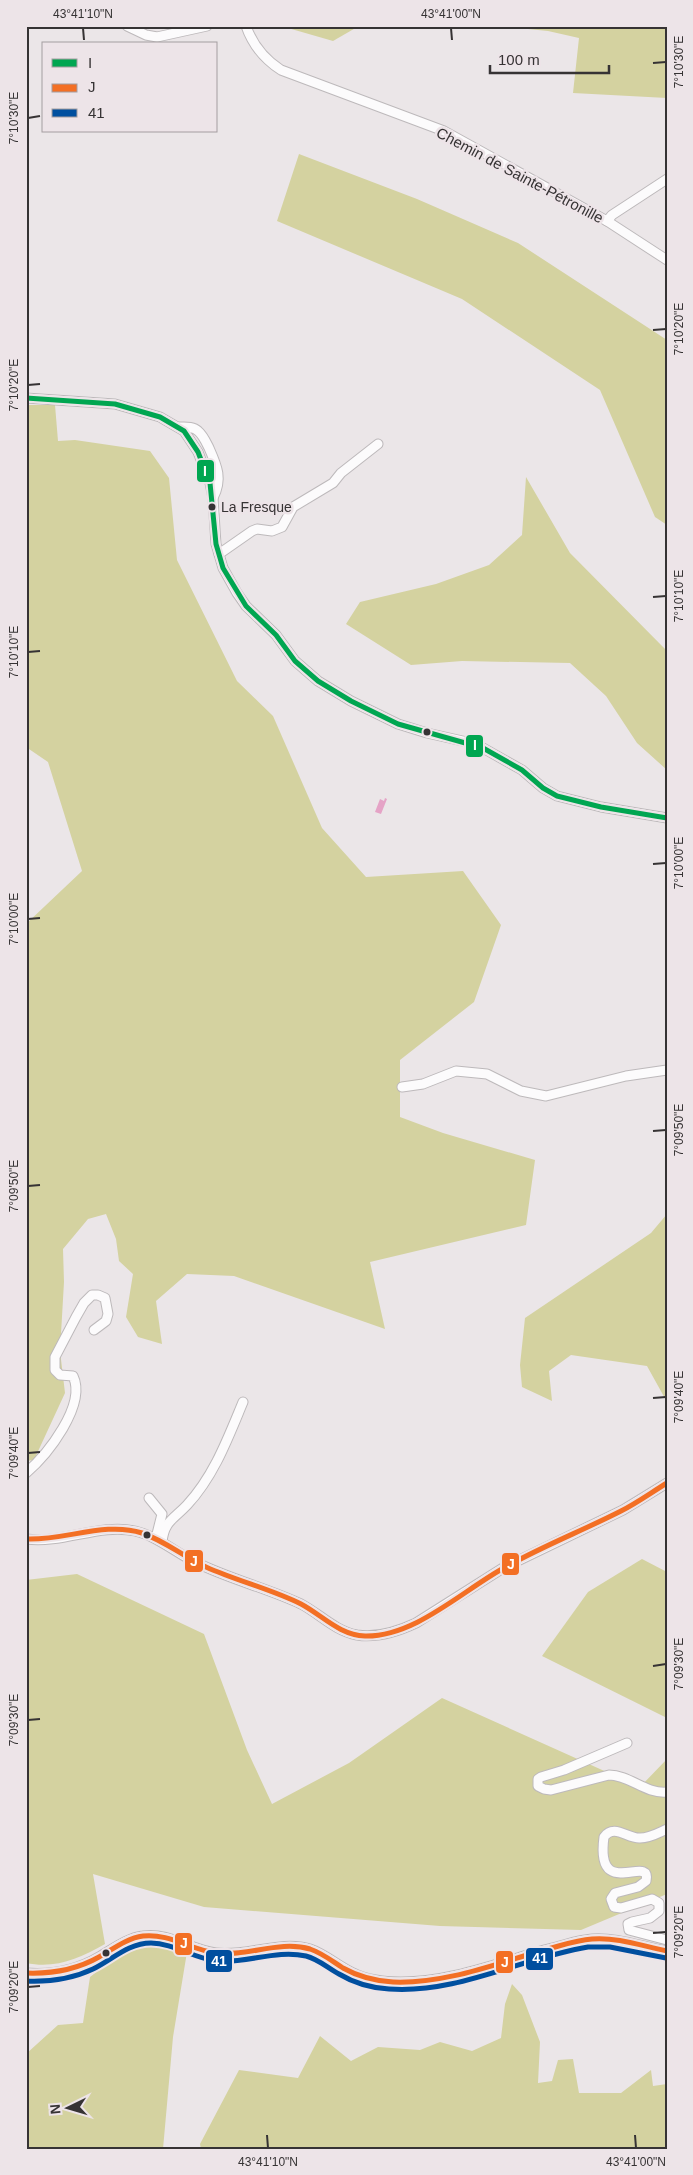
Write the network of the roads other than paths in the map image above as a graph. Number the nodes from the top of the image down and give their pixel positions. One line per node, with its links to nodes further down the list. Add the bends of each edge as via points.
1 (127, 26): 2 (street, via 157,37)
2 (207, 26)
3 (246, 26): 5 (street, Chemin de Sainte-Pétronille, via 255,47 268,62 281,70 444,132)
4 (667, 179): 5 (street)
5 (607, 221): 6 (street, Chemin de Sainte-Pétronille)
6 (667, 260)
7 (26, 398): 9 (street, via 115,404 160,418 184,431 198,452 213,498)
8 (378, 444): 9 (street, via 340,473 333,483 293,507 282,527 272,531 252,530)
9 (219, 554): 10 (street, via 223,568 246,606 276,635 306,672 331,689 398,724 476,744 522,770 557,796)
10 (667, 818)
11 (667, 1070): 12 (street, via 626,1076 546,1096 521,1091 487,1074 456,1071 423,1084)
12 (402, 1086)
13 (94, 1330): 15 (street, via 106,1321 108,1314 105,1298 98,1295 92,1295 84,1303 55,1357 56,1370 60,1375 73,1376 76,1383 69,1417 62,1432)
14 (243, 1402): 19 (street, via 205,1481 168,1523)
15 (26, 1473)
16 (667, 1482): 19 (street, via 623,1510 504,1568 416,1622 376,1634 357,1635 338,1628 302,1605 197,1563)
17 (150, 1498): 19 (street, via 162,1514)
18 (26, 1539): 19 (street, via 52,1540 121,1530 135,1531)
19 (158, 1540)
20 (627, 1743): 21 (street, via 541,1777 538,1786 551,1790 617,1775 650,1791)
21 (667, 1792)
22 (667, 1829): 23 (street, via 647,1838 633,1838 617,1830 612,1831 604,1837 603,1853 610,1871 640,1870 647,1877 638,1886 615,1893 611,1899 614,1907 652,1899 659,1903 656,1915 628,1924 630,1930)
23 (667, 1940)
24 (667, 1951): 25 (street, via 594,1939 471,1972 401,1982 353,1973 321,1954 300,1947 218,1954 152,1936 131,1939 84,1965 60,1971)
25 (26, 1973)

